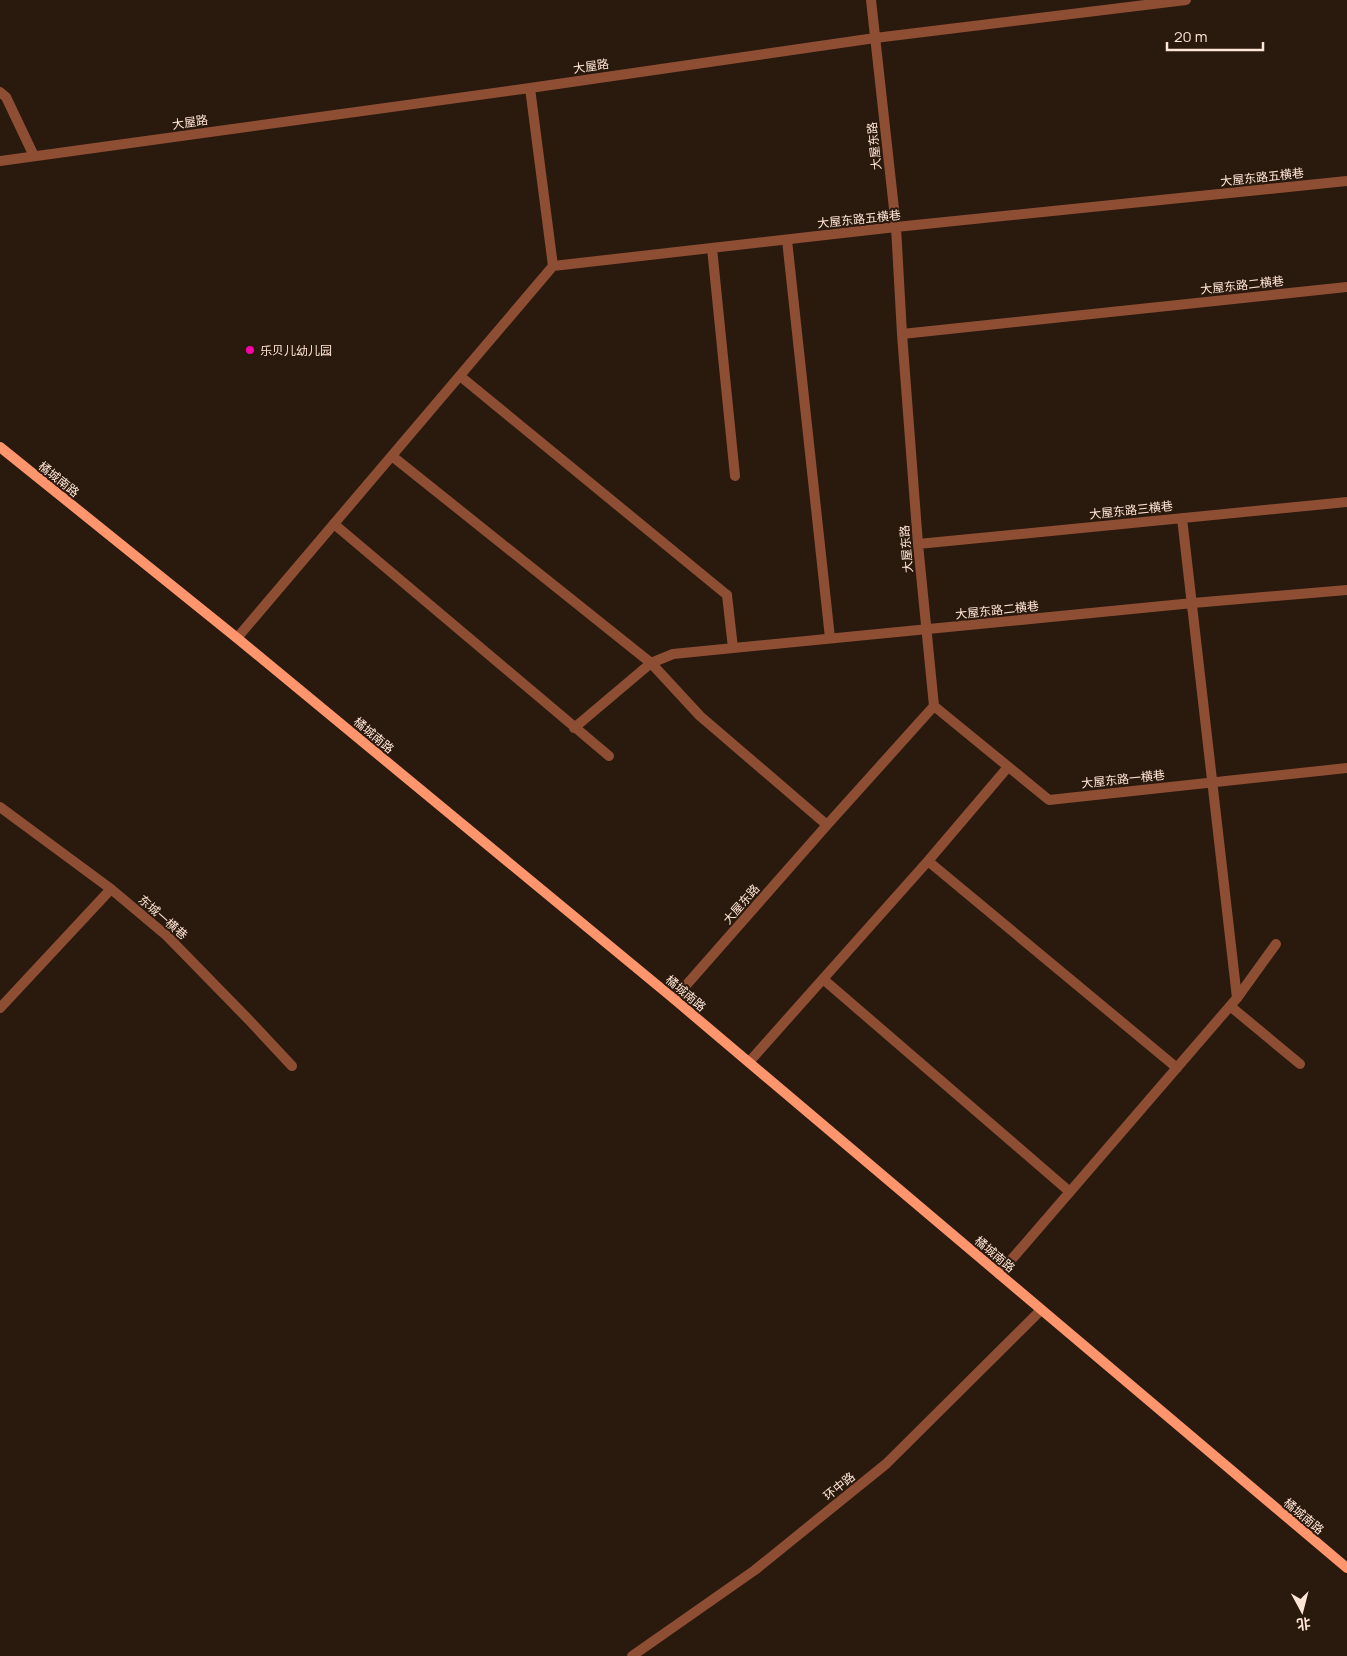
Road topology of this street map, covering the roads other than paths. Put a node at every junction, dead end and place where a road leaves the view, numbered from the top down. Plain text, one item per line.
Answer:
1 (871, 0) edge
2 (1186, 0) edge
3 (875, 38) junction
4 (530, 88) junction
5 (0, 92) edge
6 (34, 156) junction
7 (0, 161) edge
8 (1347, 181) edge
9 (896, 227) junction
10 (787, 240) junction
11 (712, 248) junction
12 (553, 266) junction
13 (1347, 287) edge
14 (902, 334) junction
15 (460, 376) junction
16 (0, 447) edge
17 (392, 456) junction
18 (735, 476) dead end
19 (1347, 502) edge
20 (1182, 518) junction
21 (334, 524) junction
22 (918, 544) junction
23 (1347, 590) edge
24 (1193, 603) junction
25 (926, 630) junction
26 (237, 638) junction
27 (830, 638) junction
28 (733, 648) junction
29 (651, 663) junction
30 (934, 706) junction
31 (574, 728) junction
32 (609, 756) dead end
33 (1008, 767) junction
34 (1347, 768) edge
35 (1212, 782) junction
36 (0, 807) edge
37 (827, 825) junction
38 (928, 861) junction
39 (111, 889) junction
40 (1276, 944) dead end
41 (823, 979) junction
42 (674, 999) junction
43 (1233, 1002) junction
44 (1, 1006) edge
45 (749, 1062) junction
46 (1300, 1064) dead end
47 (292, 1066) dead end
48 (1177, 1068) junction
49 (1070, 1192) junction
50 (999, 1274) junction
51 (1041, 1310) junction
52 (1347, 1568) edge
53 (632, 1656) edge

1 - 3 street, 大屋东路
2 - 3 street, 大屋路
3 - 4 street, 大屋路
3 - 9 street, 大屋东路
4 - 6 street, 大屋路
4 - 12 street
5 - 6 street
6 - 7 street, 大屋路
8 - 9 street, 大屋东路五横巷
9 - 10 street, 大屋东路五横巷
9 - 14 street, 大屋东路
10 - 11 street, 大屋东路五横巷
10 - 27 street
11 - 12 street, 大屋东路五横巷
11 - 18 street
12 - 15 street
13 - 14 street, 大屋东路二横巷
14 - 22 street, 大屋东路
15 - 17 street
15 - 28 street
16 - 26 main road, 橘城南路
17 - 21 street
17 - 29 street
19 - 20 street, 大屋东路三横巷
20 - 22 street, 大屋东路三横巷
20 - 24 street
21 - 26 street
21 - 31 street
22 - 25 street, 大屋东路
23 - 24 street, 大屋东路二横巷
24 - 25 street, 大屋东路二横巷
24 - 35 street
25 - 27 street, 大屋东路二横巷
25 - 30 street, 大屋东路
26 - 42 main road, 橘城南路
27 - 28 street, 大屋东路二横巷
28 - 29 street, 大屋东路二横巷
29 - 31 street, 大屋东路二横巷
29 - 37 street
30 - 33 street, 大屋东路一横巷
30 - 37 street, 大屋东路
31 - 32 street
33 - 35 street, 大屋东路一横巷
33 - 38 street
34 - 35 street, 大屋东路一横巷
35 - 43 street
36 - 39 street, 东城一横巷
37 - 42 street, 大屋东路
38 - 41 street
38 - 48 street
39 - 44 street
39 - 47 street, 东城一横巷
40 - 43 street
41 - 45 street
41 - 49 street
42 - 45 main road, 橘城南路
43 - 46 street
43 - 48 street
45 - 50 main road, 橘城南路
48 - 49 street
49 - 50 street
50 - 51 main road, 橘城南路
51 - 52 main road, 橘城南路
51 - 53 street, 环中路

